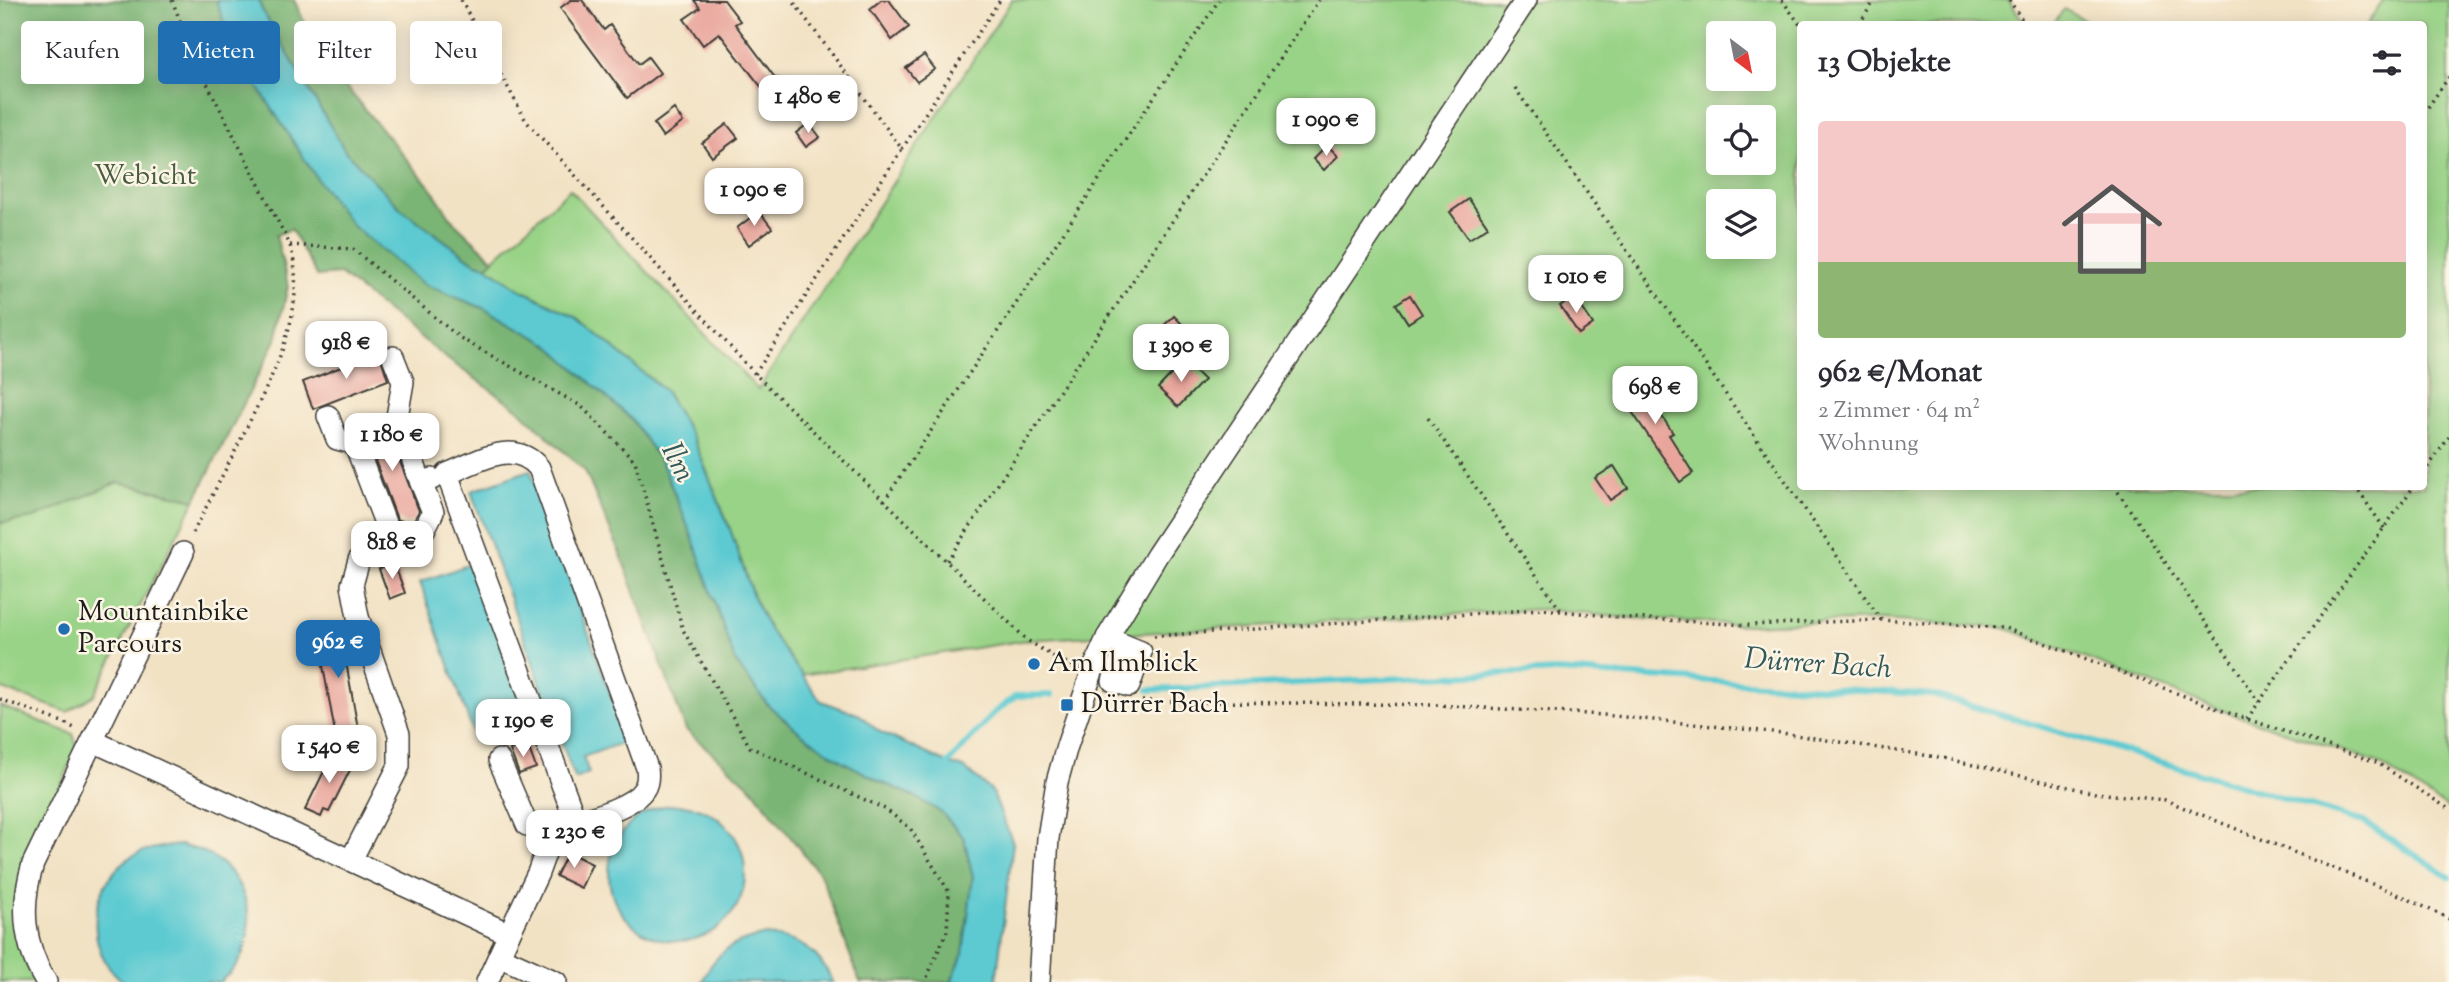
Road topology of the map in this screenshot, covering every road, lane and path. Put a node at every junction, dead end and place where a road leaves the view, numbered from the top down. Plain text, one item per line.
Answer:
1 (172, 0) edge
2 (461, 0) edge
3 (792, 0) edge
4 (1000, 0) edge
5 (1219, 0) edge
6 (1319, 0) edge
7 (1526, 0) edge
8 (1782, 0) edge
9 (1875, 0) edge
10 (2008, 0) edge
11 (1797, 21) edge
12 (1861, 21) edge
13 (2023, 21) edge
14 (2449, 77) edge
15 (1515, 88) dead end
16 (2427, 109) edge
17 (902, 149) junction
18 (290, 245) junction
19 (393, 357) dead end
20 (755, 374) junction
21 (328, 416) dead end
22 (1428, 418) dead end
23 (2449, 437) edge
24 (2427, 468) edge
25 (447, 474) junction
26 (421, 483) junction
27 (2117, 490) edge
28 (2358, 490) edge
29 (2411, 490) edge
30 (884, 500) junction
31 (387, 528) junction
32 (2384, 528) junction
33 (183, 553) joint
34 (947, 562) junction
35 (1561, 611) junction
36 (1881, 620) junction
37 (1149, 636) dead end
38 (1092, 672) junction
39 (0, 699) edge
40 (1140, 701) dead end
41 (2259, 702) junction
42 (2247, 719) junction
43 (93, 741) junction
44 (499, 760) dead end
45 (2449, 810) edge
46 (576, 822) junction
47 (554, 829) junction
48 (351, 860) junction
49 (2449, 919) edge
50 (509, 934) junction
51 (499, 956) junction
52 (46, 982) edge
53 (487, 982) edge
54 (556, 982) edge
55 (925, 982) edge
56 (1039, 982) edge

1 - 18 path
2 - 20 path
3 - 17 path
4 - 17 path
5 - 30 path
6 - 34 path
7 - 38 street
8 - 11 path
9 - 12 path
10 - 13 path
14 - 16 path
15 - 36 path
17 - 20 path
18 - 33 path
18 - 55 path
19 - 26 street
20 - 30 path
21 - 31 street
22 - 35 path
23 - 24 path
25 - 26 street
25 - 46 street
25 - 46 street
26 - 31 street
27 - 41 path
28 - 32 path
29 - 32 path
30 - 34 path
31 - 48 street
32 - 41 path
33 - 43 street
34 - 38 path
35 - 36 path
35 - 37 path
36 - 42 path
38 - 56 street
39 - 43 path
40 - 49 path
41 - 42 path
42 - 45 path
43 - 48 street
43 - 52 street
44 - 47 street
46 - 47 street
47 - 50 street
48 - 50 street
50 - 51 street
51 - 53 street
51 - 54 street

